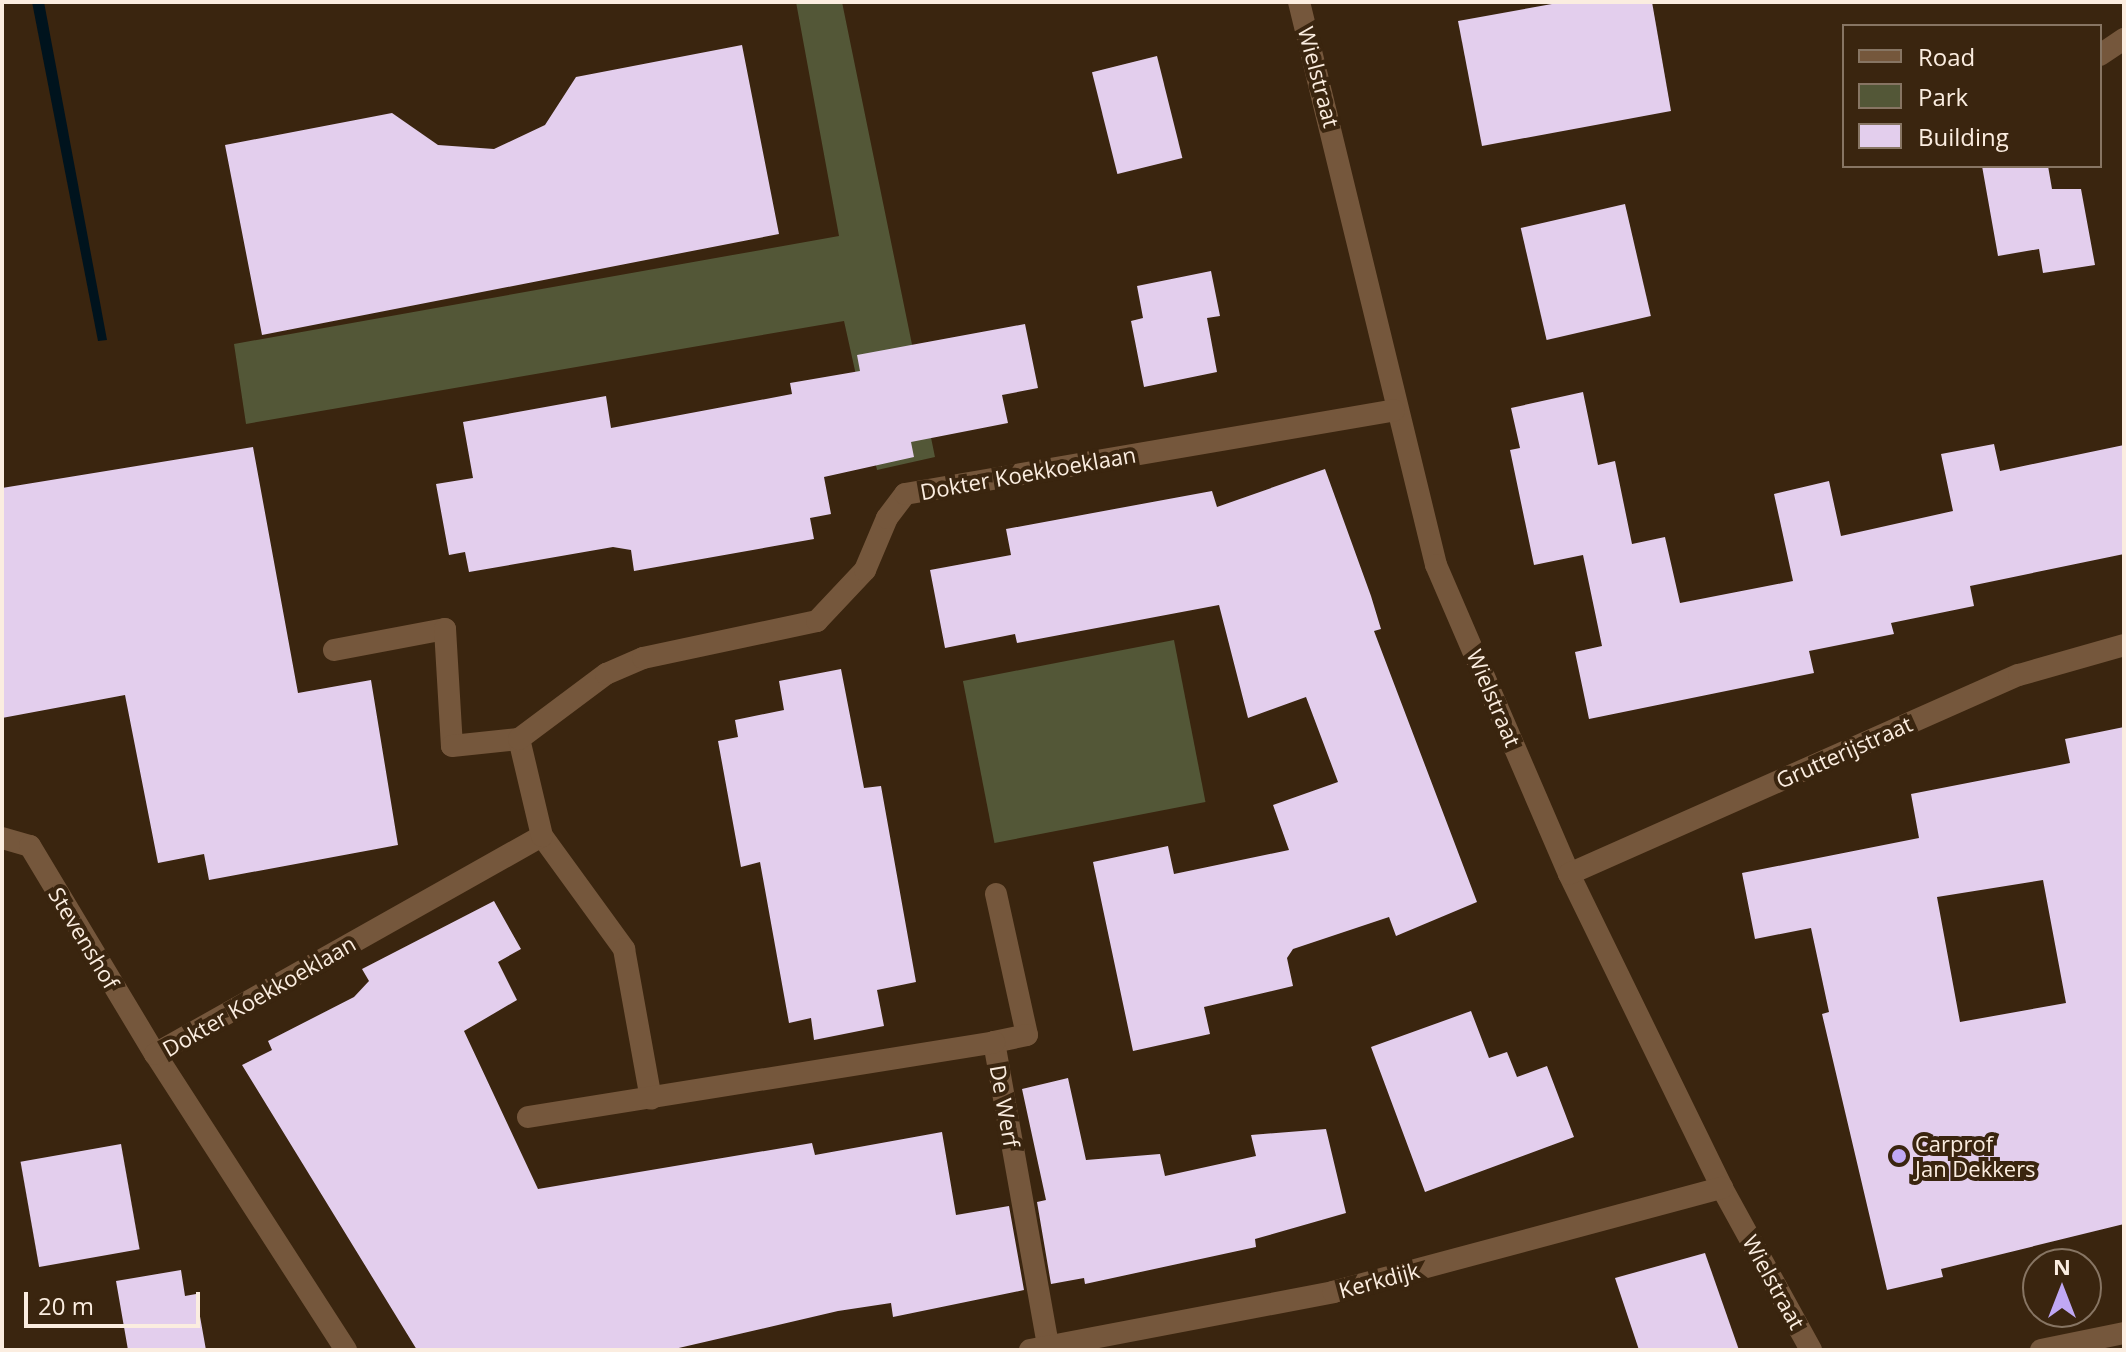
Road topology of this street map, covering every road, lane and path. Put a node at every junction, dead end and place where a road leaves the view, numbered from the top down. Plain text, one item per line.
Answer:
1 (1299, 2) edge
2 (2124, 39) edge
3 (2102, 54) edge
4 (1394, 410) junction
5 (2124, 645) edge
6 (334, 650) dead end
7 (519, 739) junction
8 (542, 836) junction
9 (2, 838) edge
10 (1569, 874) junction
11 (996, 894) dead end
12 (994, 1042) junction
13 (155, 1054) junction
14 (651, 1099) junction
15 (528, 1117) dead end
16 (1722, 1188) junction
17 (2124, 1333) edge
18 (1039, 1348) edge
19 (346, 1350) edge
20 (1811, 1350) edge
21 (2041, 1350) edge

1 - 4 street, Wielstraat
2 - 3 street
4 - 7 street, Dokter Koekkoeklaan
4 - 10 street, Wielstraat
5 - 10 street, Grutterijstraat
6 - 7 street
7 - 8 street
8 - 13 street, Dokter Koekkoeklaan
8 - 14 street
9 - 13 street, Stevenshof
10 - 16 street, Wielstraat
11 - 12 street, De Werf
12 - 14 street
12 - 18 street, De Werf
13 - 19 street, Dokter Koekkoeklaan
14 - 15 street
16 - 18 street, Kerkdijk
16 - 20 street, Wielstraat
17 - 21 street

